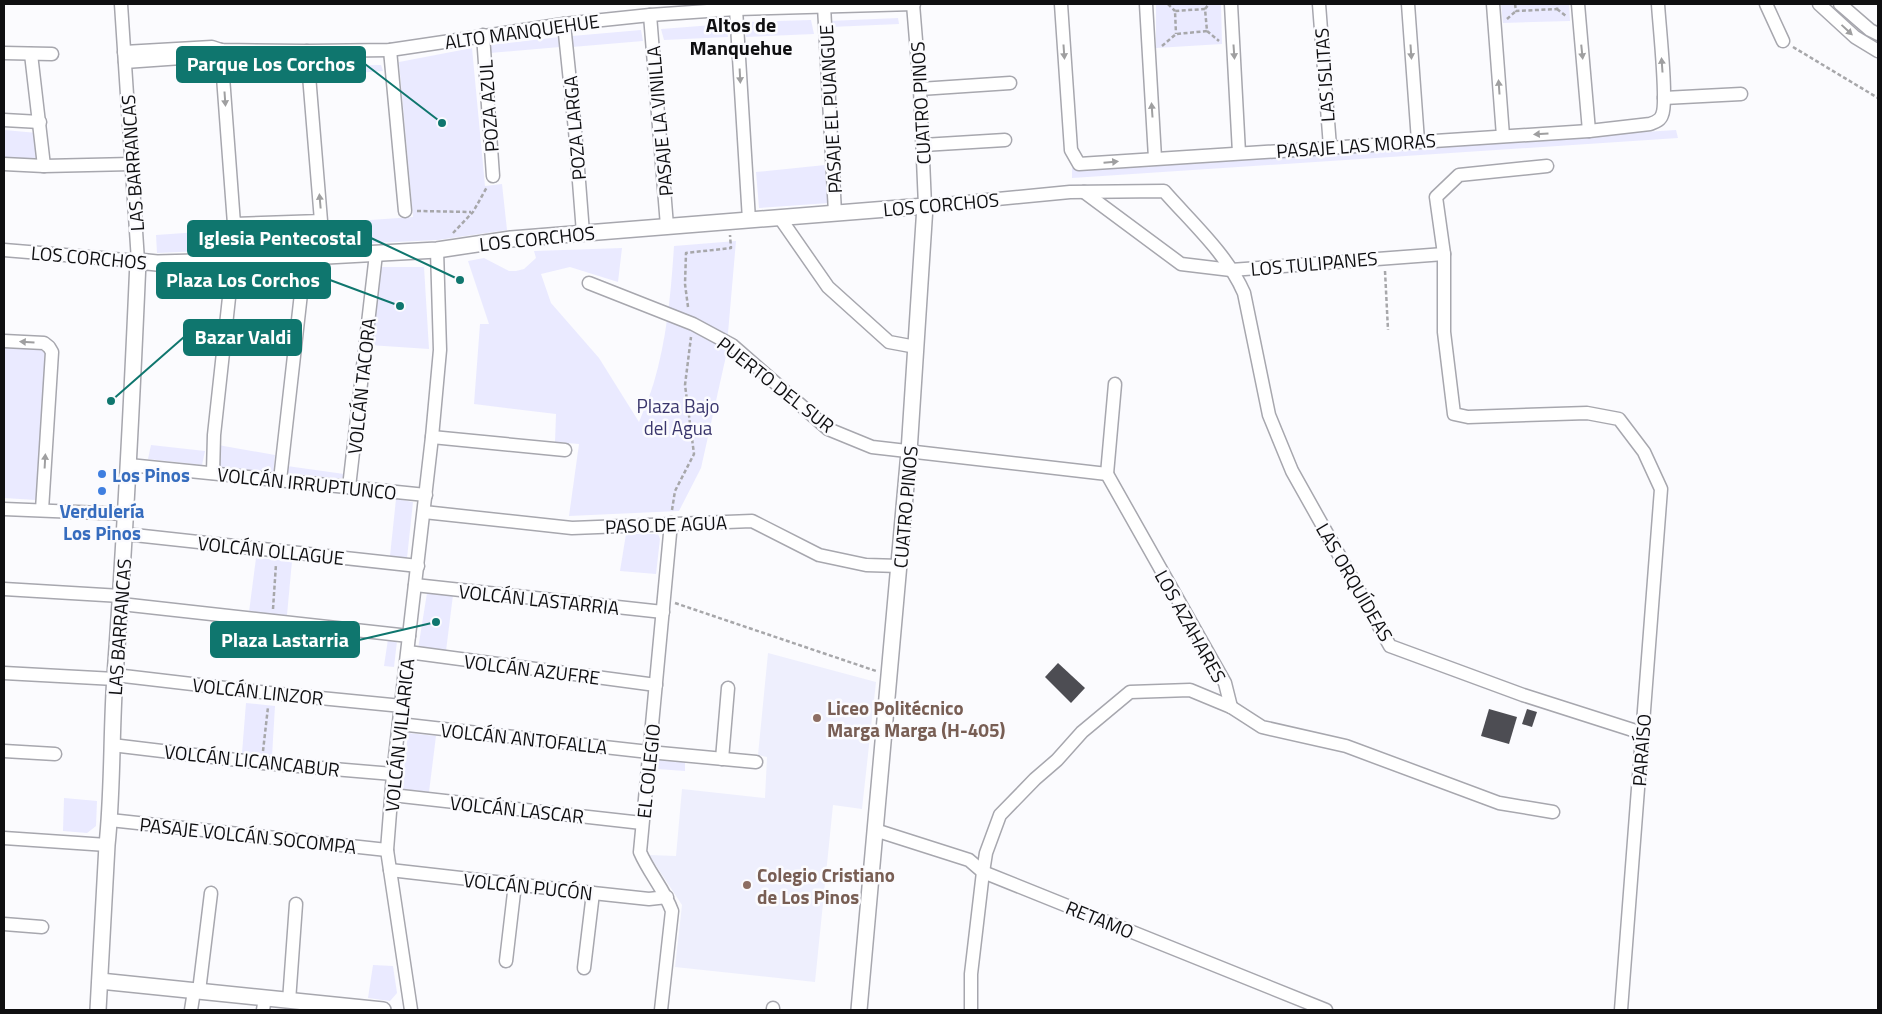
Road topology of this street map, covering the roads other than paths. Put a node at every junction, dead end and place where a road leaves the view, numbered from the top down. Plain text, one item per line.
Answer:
1 (121, 4) edge
2 (913, 4) edge
3 (1061, 4) edge
4 (1146, 4) edge
5 (1231, 4) edge
6 (1319, 4) edge
7 (1408, 4) edge
8 (1493, 4) edge
9 (1578, 4) edge
10 (1658, 4) edge
11 (1766, 4) edge
12 (1819, 4) edge
13 (1840, 4) edge
14 (824, 6) junction
15 (736, 9) junction
16 (650, 15) junction
17 (564, 24) junction
18 (1878, 34) edge
19 (483, 35) junction
20 (1783, 41) road end
21 (221, 50) junction
22 (390, 50) junction
23 (307, 51) junction
24 (1878, 52) edge
25 (4, 53) edge
26 (31, 54) junction
27 (52, 54) dead end
28 (125, 57) junction
29 (1010, 83) dead end
30 (920, 89) junction
31 (1741, 94) dead end
32 (1664, 98) junction
33 (4, 120) edge
34 (40, 122) junction
35 (1590, 131) junction
36 (1503, 136) junction
37 (1005, 140) dead end
38 (1418, 141) junction
39 (923, 145) junction
40 (1330, 147) junction
41 (1239, 153) junction
42 (1155, 158) junction
43 (4, 164) edge
44 (132, 164) junction
45 (44, 166) junction
46 (1547, 166) dead end
47 (493, 176) road end
48 (1070, 192) joint
49 (1084, 192) junction
50 (925, 206) junction
51 (406, 211) road end
52 (835, 213) junction
53 (780, 218) junction
54 (749, 220) junction
55 (667, 226) junction
56 (582, 233) junction
57 (4, 250) edge
58 (437, 250) junction
59 (376, 254) junction
60 (1444, 254) junction
61 (305, 258) junction
62 (138, 261) junction
63 (233, 261) junction
64 (1231, 270) junction
65 (589, 283) dead end
66 (4, 341) edge
67 (916, 347) junction
68 (1116, 384) dead end
69 (432, 437) junction
70 (565, 450) dead end
71 (909, 452) junction
72 (128, 465) junction
73 (213, 473) junction
74 (1107, 474) junction
75 (280, 480) junction
76 (350, 487) junction
77 (426, 495) junction
78 (4, 509) edge
79 (42, 510) junction
80 (424, 512) junction
81 (126, 514) junction
82 (670, 523) junction
83 (125, 534) junction
84 (418, 566) junction
85 (900, 566) junction
86 (415, 586) junction
87 (4, 589) edge
88 (121, 600) junction
89 (664, 605) junction
90 (409, 636) junction
91 (408, 652) junction
92 (4, 673) edge
93 (115, 677) junction
94 (656, 685) junction
95 (728, 688) dead end
96 (402, 706) junction
97 (1231, 707) junction
98 (399, 724) junction
99 (1642, 733) junction
100 (112, 746) junction
101 (4, 751) edge
102 (649, 752) junction
103 (55, 754) dead end
104 (722, 759) junction
105 (756, 762) dead end
106 (393, 774) junction
107 (392, 795) junction
108 (1553, 812) dead end
109 (110, 820) junction
110 (642, 823) junction
111 (876, 830) junction
112 (4, 838) edge
113 (107, 845) junction
114 (387, 850) junction
115 (390, 870) junction
116 (983, 872) junction
117 (515, 884) junction
118 (211, 892) dead end
119 (593, 893) junction
120 (667, 897) junction
121 (296, 904) dead end
122 (4, 924) edge
123 (42, 927) dead end
124 (506, 961) dead end
125 (584, 968) dead end
126 (100, 981) junction
127 (197, 991) junction
128 (289, 1001) junction
129 (264, 1004) edge
130 (334, 1008) edge
131 (98, 1010) edge
132 (191, 1010) edge
133 (383, 1010) edge
134 (411, 1010) edge
135 (661, 1010) edge
136 (859, 1010) edge
137 (971, 1010) edge
138 (1326, 1010) edge
139 (1621, 1010) edge

1 - 28 street, LAS BARRANCAS
2 - 14 street, ALTO MANQUEHUE
2 - 30 street, CUATRO PINOS
3 -> 42 street, PASAJE LAS MORAS
42 -> 4 street
5 -> 41 street
6 - 40 street, LAS ISLITAS
7 -> 38 street
36 -> 8 street
9 -> 35 street
32 -> 10 street
11 - 20 street
12 -> 24 street
13 - 18 street
14 - 15 street, ALTO MANQUEHUE
14 - 52 street, PASAJE EL PUANGUE
15 - 16 street, ALTO MANQUEHUE
15 -> 54 street
16 - 17 street, ALTO MANQUEHUE
16 - 55 street, PASAJE LA VINILLA
17 - 19 street, ALTO MANQUEHUE
17 - 56 street, POZA LARGA
19 - 22 street, ALTO MANQUEHUE
19 - 47 street, POZA AZUL
21 - 23 street, ALTO MANQUEHUE
21 -> 23 street
21 - 28 street, ALTO MANQUEHUE
22 - 23 street, ALTO MANQUEHUE
22 - 51 street
25 - 26 street
26 - 27 street
26 - 34 street
28 - 44 street, LAS BARRANCAS
29 - 30 street
30 - 39 street, CUATRO PINOS
31 - 32 street
32 - 35 street, PASAJE LAS MORAS
33 - 34 street
34 - 45 street
35 -> 36 street, PASAJE LAS MORAS
36 - 38 street, PASAJE LAS MORAS
37 - 39 street
38 - 40 street, PASAJE LAS MORAS
39 - 50 street, CUATRO PINOS
40 - 41 street, PASAJE LAS MORAS
41 - 42 street, PASAJE LAS MORAS
43 - 45 street
44 - 45 street
44 - 62 street, LAS BARRANCAS
46 - 60 street
48 - 49 street, LOS TULIPANES
48 - 50 street, LOS CORCHOS
49 - 64 street
49 - 64 street, LOS TULIPANES
50 - 52 street, LOS CORCHOS
50 - 67 street, CUATRO PINOS
52 - 53 street, LOS CORCHOS
53 - 54 street, LOS CORCHOS
53 - 67 street
54 - 55 street, LOS CORCHOS
55 - 56 street, LOS CORCHOS
56 - 58 street, LOS CORCHOS
57 - 62 street, LOS CORCHOS
58 - 59 street, LOS CORCHOS
58 - 69 street, VOLCÁN VILLARICA
59 - 61 street, LOS CORCHOS
59 - 76 street, VOLCÁN TACORA
60 - 64 street, LOS TULIPANES
60 - 99 street, PARAÍSO
61 - 63 street, LOS CORCHOS
61 - 75 street
62 - 63 street, LOS CORCHOS
62 - 72 street, LAS BARRANCAS
63 - 73 street
64 - 99 street, LAS ORQUÍDEAS
65 - 71 street, PUERTO DEL SUR
79 -> 66 street
67 - 71 street, CUATRO PINOS
68 - 74 street
69 - 70 street
69 - 77 street, VOLCÁN VILLARICA
71 - 74 street
71 - 85 street, CUATRO PINOS
72 - 73 street, VOLCÁN IRRUPTUNCO
72 - 81 street, LAS BARRANCAS
73 - 75 street, VOLCÁN IRRUPTUNCO
74 - 97 street, LOS AZAHARES
75 - 76 street, VOLCÁN IRRUPTUNCO
76 - 77 street, VOLCÁN IRRUPTUNCO
77 - 80 street, VOLCÁN VILLARICA
78 - 79 street
79 - 81 street
80 - 82 street, PASO DE AGUA
80 - 84 street, VOLCÁN VILLARICA
81 - 83 street, LAS BARRANCAS
82 - 85 street, PASO DE AGUA
82 - 89 street, EL COLEGIO
83 - 84 street, VOLCÁN OLLAGUE
83 - 88 street, LAS BARRANCAS
84 - 86 street, VOLCÁN VILLARICA
85 - 111 street, CUATRO PINOS
86 - 89 street, VOLCÁN LASTARRIA
86 - 90 street, VOLCÁN VILLARICA
87 - 88 street
88 - 90 street
88 - 93 street, LAS BARRANCAS
89 - 94 street, EL COLEGIO
90 - 91 street, VOLCÁN VILLARICA
91 - 94 street, VOLCÁN AZUFRE
91 - 96 street, VOLCÁN VILLARICA
92 - 93 street, VOLCÁN LINZOR
93 - 96 street, VOLCÁN LINZOR
93 - 100 street, LAS BARRANCAS
94 - 102 street, EL COLEGIO
95 - 104 street
96 - 98 street, VOLCÁN VILLARICA
97 - 108 street, LOS AZAHARES
97 - 116 street
98 - 102 street, VOLCÁN ANTOFALLA
98 - 106 street, VOLCÁN VILLARICA
99 - 139 street, PARAÍSO
100 - 106 street, VOLCÁN LICANCABUR
100 - 109 street, LAS BARRANCAS
101 - 103 street
102 - 104 street, VOLCÁN ANTOFALLA
102 - 110 street, EL COLEGIO
104 - 105 street, VOLCÁN ANTOFALLA
106 - 107 street, VOLCÁN VILLARICA
107 - 110 street, VOLCÁN LASCAR
107 - 114 street, VOLCÁN VILLARICA
109 - 113 street, LAS BARRANCAS
109 - 114 street, PASAJE VOLCÁN SOCOMPA
110 - 120 street, EL COLEGIO
111 - 116 street, RETAMO
111 - 136 street, CUATRO PINOS
112 - 113 street
113 - 126 street, LAS BARRANCAS
114 - 115 street, VOLCÁN VILLARICA
115 - 117 street, VOLCÁN PUCÓN
115 - 134 street, VOLCÁN VILLARICA
116 - 137 street
116 - 138 street, RETAMO
117 - 119 street, VOLCÁN PUCÓN
117 - 124 street
118 - 127 street
119 - 120 street, VOLCÁN PUCÓN
119 - 125 street
120 - 135 street, EL COLEGIO
121 - 128 street
122 - 123 street
126 - 127 street
126 - 131 street, LAS BARRANCAS
127 - 129 street
127 - 132 street
128 - 129 street
128 - 130 street
130 - 133 street

